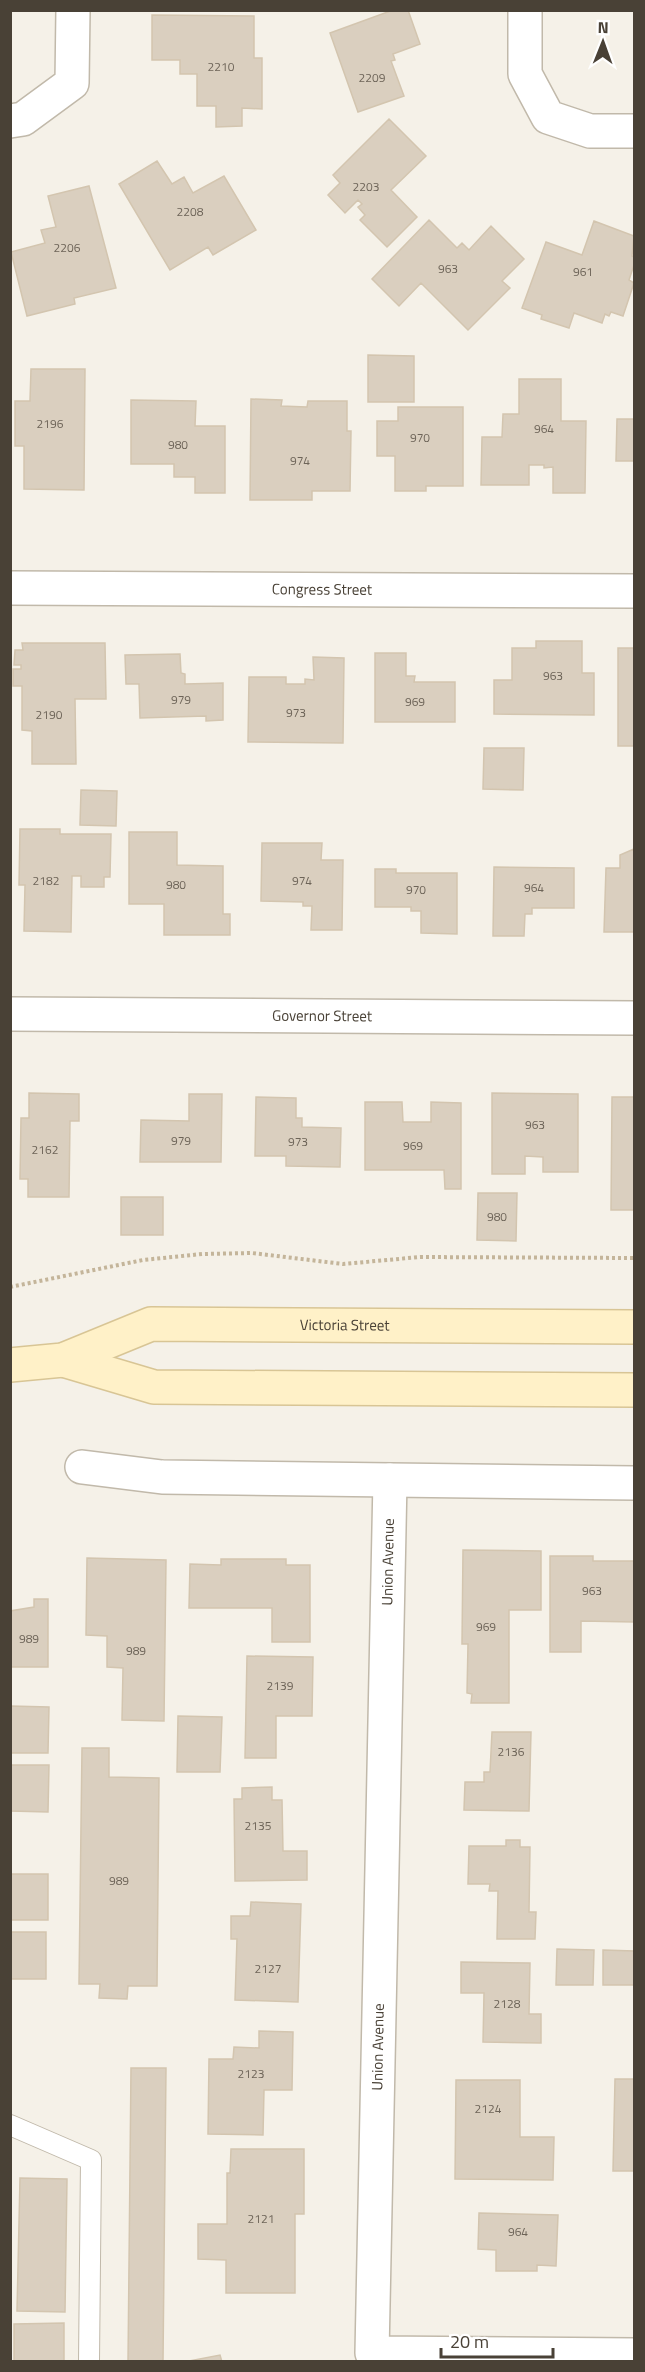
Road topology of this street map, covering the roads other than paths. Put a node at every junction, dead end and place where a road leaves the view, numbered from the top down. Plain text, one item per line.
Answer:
1 (73, 10) edge
2 (525, 10) edge
3 (10, 121) edge
4 (634, 132) edge
5 (10, 588) edge
6 (634, 591) edge
7 (10, 1014) edge
8 (634, 1018) edge
9 (634, 1328) edge
10 (63, 1360) junction
11 (10, 1365) edge
12 (634, 1390) edge
13 (82, 1467) dead end
14 (390, 1479) junction
15 (634, 1483) edge
16 (10, 2125) edge
17 (634, 2355) edge
18 (89, 2361) edge

1 - 3 street
2 - 4 street
5 - 6 street, Congress Street
7 - 8 street, Governor Street
9 - 10 main road, Victoria Street
10 - 11 main road, Victoria Street
10 - 12 main road, Victoria Street
13 - 14 street
14 - 15 street
14 - 17 street, Union Avenue
16 - 18 lane

